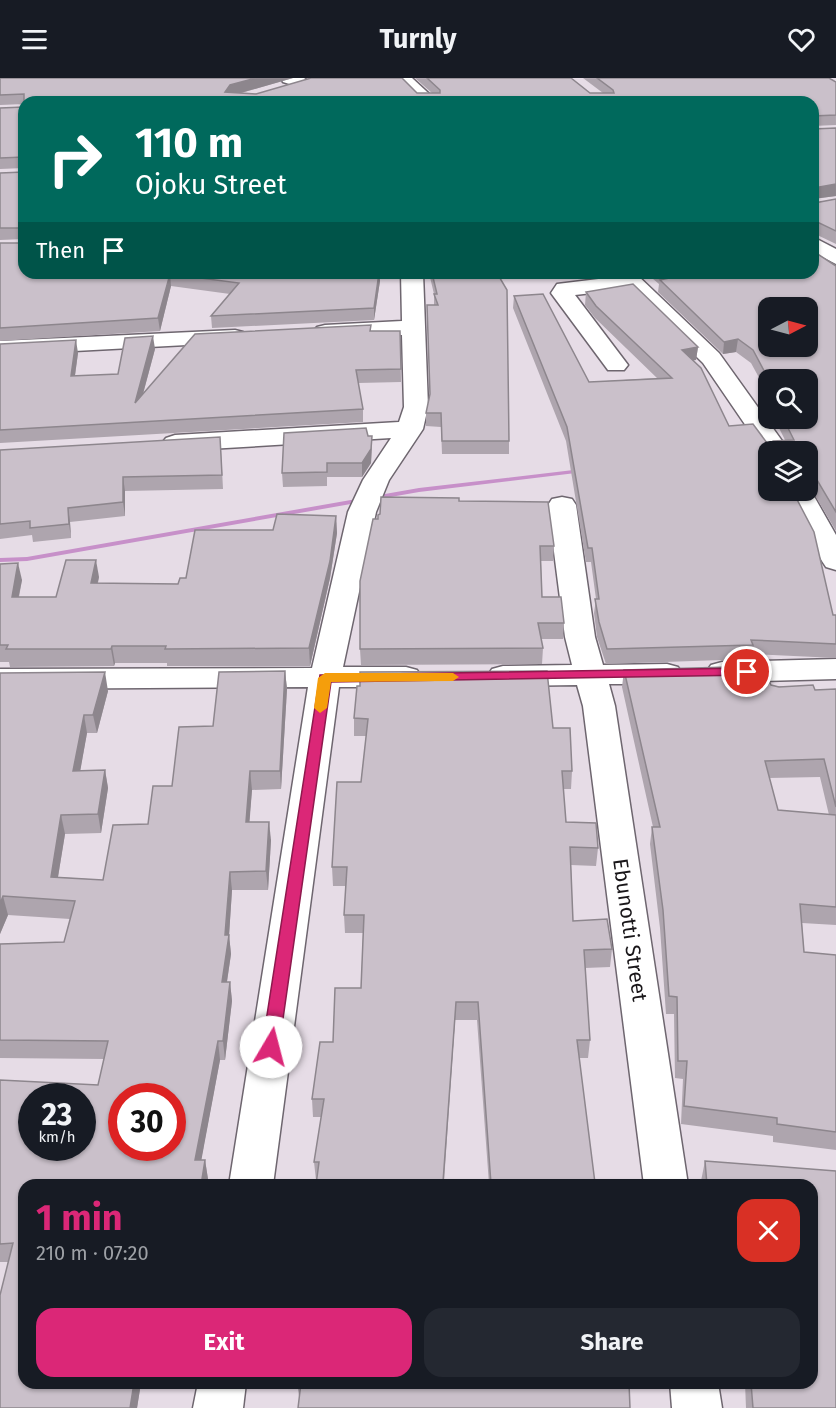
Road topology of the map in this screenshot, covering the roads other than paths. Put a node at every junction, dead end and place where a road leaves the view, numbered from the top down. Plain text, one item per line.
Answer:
1 (320, 78) edge
2 (402, 78) edge
3 (296, 81) edge
4 (273, 92) edge
5 (422, 96) edge
6 (819, 247) edge
7 (836, 258) edge
8 (412, 279) edge
9 (617, 279) edge
10 (629, 279) edge
11 (413, 327) junction
12 (298, 333) edge
13 (252, 336) edge
14 (0, 348) edge
15 (615, 365) dead end
16 (410, 429) junction
17 (770, 441) edge
18 (151, 445) edge
19 (804, 501) edge
20 (562, 505) dead end
21 (836, 561) edge
22 (836, 669) edge
23 (590, 676) junction
24 (440, 677) edge
25 (475, 677) edge
26 (325, 678) junction
27 (0, 679) edge
28 (252, 1179) edge
29 (665, 1179) edge
30 (221, 1389) edge
31 (695, 1389) edge
32 (218, 1408) edge
33 (697, 1408) edge

1 - 3 street
2 - 5 street
3 - 4 street
6 - 7 street
8 - 11 street
9 - 15 street
10 - 17 street
11 - 12 street
11 - 16 street
13 - 14 street
16 - 18 street
16 - 26 street
19 - 21 street
20 - 23 street, Ebunotti Street
22 - 23 street
23 - 25 street
23 - 29 street, Ebunotti Street
24 - 26 street
26 - 27 street
26 - 28 street
30 - 32 street
31 - 33 street

